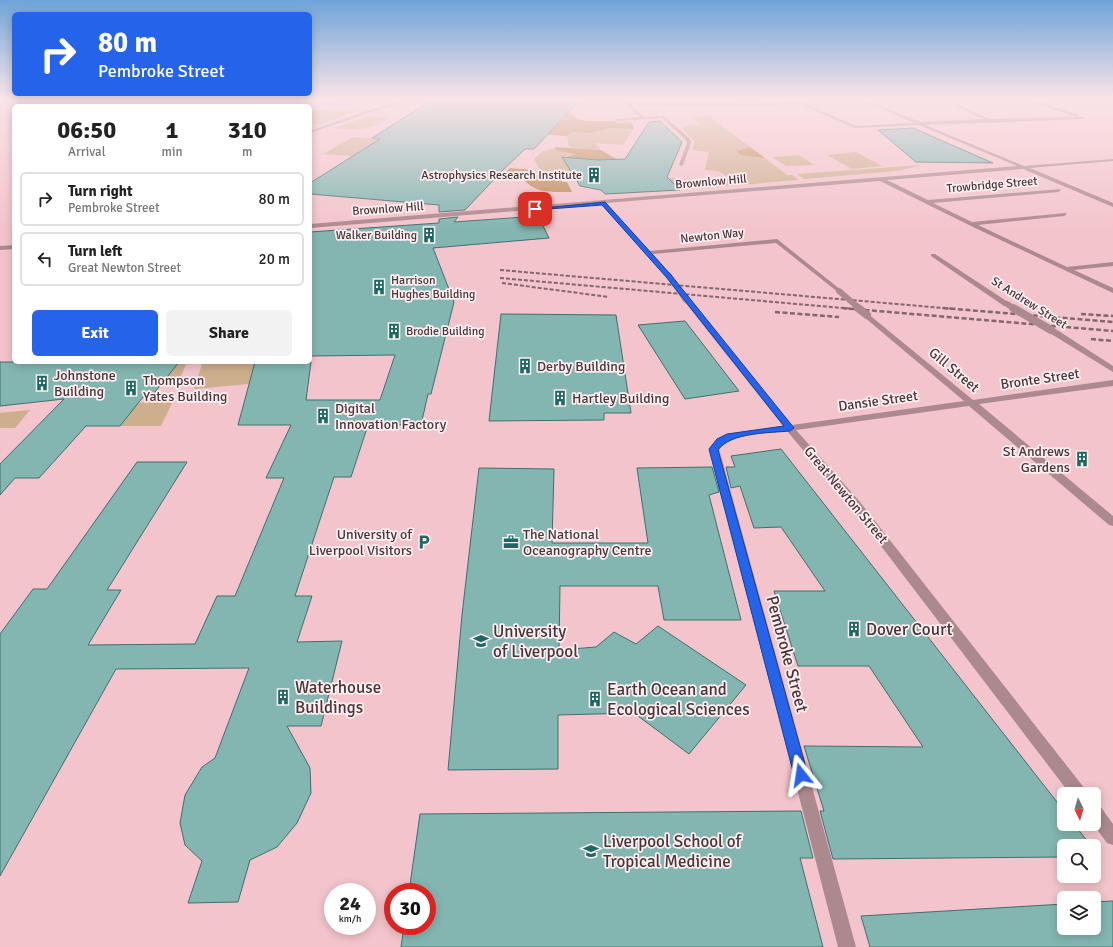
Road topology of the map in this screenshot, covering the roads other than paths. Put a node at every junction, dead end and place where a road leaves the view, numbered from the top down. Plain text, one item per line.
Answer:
1 (689, 142) edge
2 (962, 142) edge
3 (1113, 160) edge
4 (681, 166) dead end
5 (1020, 167) junction
6 (881, 179) junction
7 (1060, 190) dead end
8 (927, 202) junction
9 (603, 203) junction
10 (1113, 205) edge
11 (1064, 214) dead end
12 (971, 224) junction
13 (312, 226) edge
14 (777, 240) joint
15 (12, 247) edge
16 (0, 248) edge
17 (648, 253) junction
18 (933, 256) dead end
19 (1113, 264) edge
20 (1066, 269) junction
21 (1113, 291) edge
22 (1113, 370) edge
23 (1113, 383) edge
24 (970, 402) junction
25 (790, 428) junction
26 (1113, 522) edge
27 (1075, 787) edge
28 (1101, 821) edge
29 (1113, 837) edge
30 (847, 947) edge

1 - 4 street
2 - 5 street
3 - 5 street, Brownlow Hill
5 - 6 street, Brownlow Hill
5 - 10 street
6 - 8 street, Trowbridge Street
6 - 9 street, Brownlow Hill
7 - 8 street, Trowbridge Street
8 - 12 street, Trowbridge Street
9 - 13 street, Brownlow Hill
9 - 17 street, Great Newton Street
11 - 12 street
12 - 20 street, Trowbridge Street
14 - 17 street, Newton Way
14 - 24 street, Gill Street, bridge
15 - 16 street
17 - 25 street, Great Newton Street, bridge
18 - 22 street, St Andrew Street, bridge
19 - 20 street
20 - 21 street, Trowbridge Street
23 - 24 street, Bronte Street
24 - 25 street, Dansie Street
24 - 26 street, Gill Street
25 - 27 street, Great Newton Street
25 - 30 street, Pembroke Street
28 - 29 street

